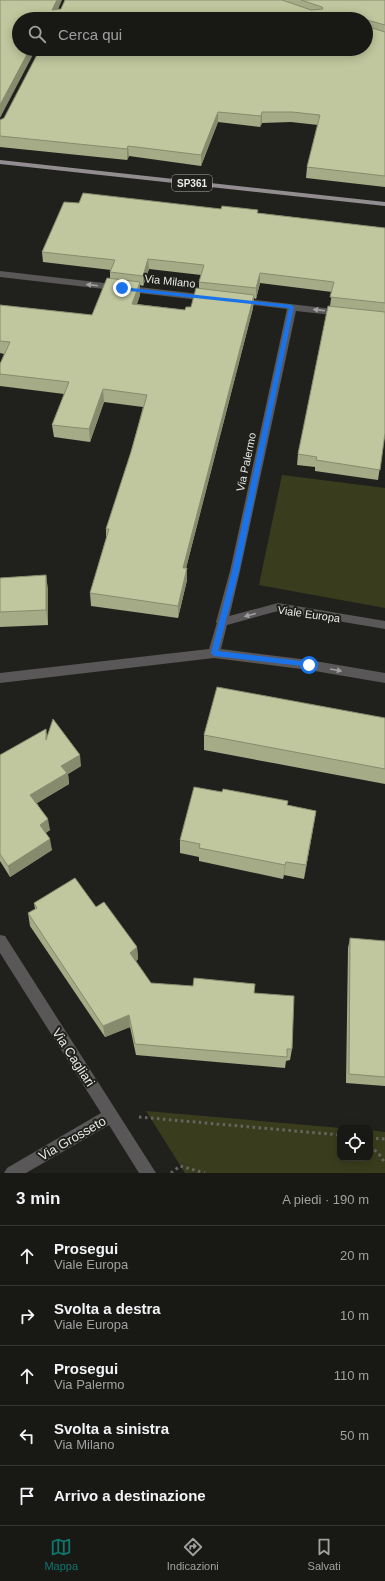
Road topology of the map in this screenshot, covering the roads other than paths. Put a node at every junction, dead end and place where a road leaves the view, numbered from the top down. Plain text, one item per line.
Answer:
1 (0, 162) edge
2 (385, 204) edge
3 (0, 274) edge
4 (215, 298) edge
5 (230, 300) edge
6 (292, 307) junction
7 (354, 314) edge
8 (222, 622) junction
9 (385, 625) edge
10 (214, 653) junction
11 (0, 678) edge
12 (385, 678) edge
13 (0, 941) edge
14 (111, 1115) junction
15 (12, 1173) edge
16 (148, 1173) edge

1 - 2 main road, SP361
4 -> 3 street, Via Milano
5 - 6 street
7 -> 6 street
6 - 8 street, Via Palermo
9 -> 8 street, Viale Europa
8 - 10 street
10 - 11 street
10 -> 12 street
13 - 14 street, Via Cagliari
14 - 15 street, Via Grosseto
14 - 16 street, Via Cagliari

